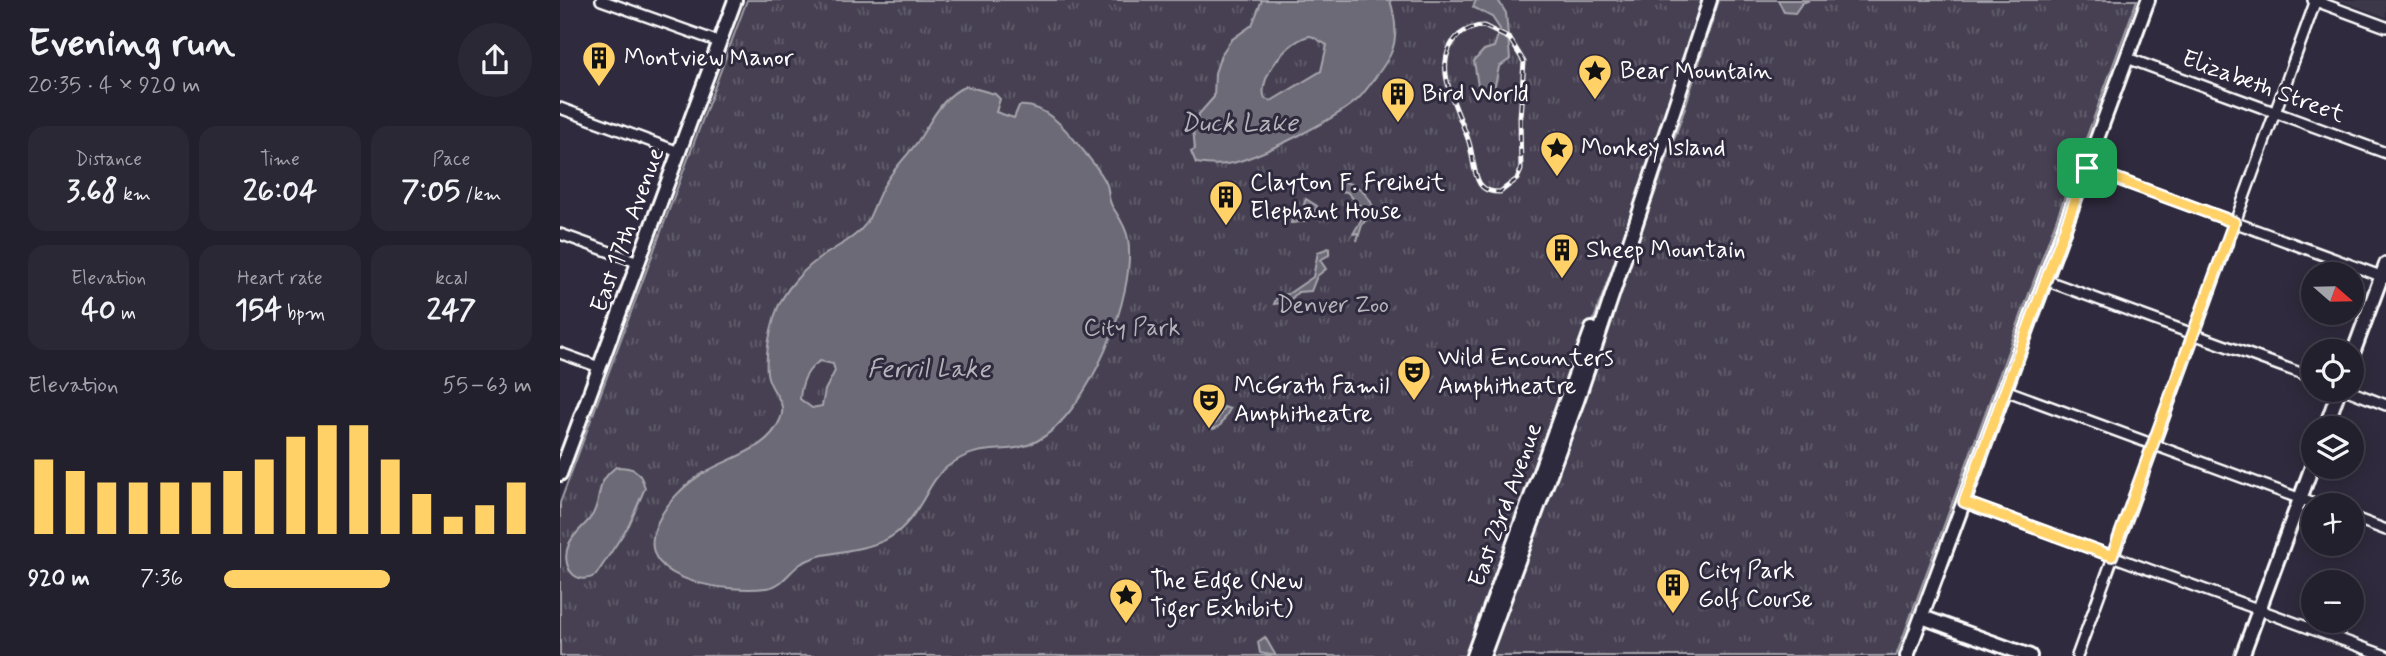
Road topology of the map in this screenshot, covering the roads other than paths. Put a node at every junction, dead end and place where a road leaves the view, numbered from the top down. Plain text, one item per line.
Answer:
1 (601, 0) edge
2 (735, 0) edge
3 (1710, 0) edge
4 (2148, 0) edge
5 (2315, 0) edge
6 (2386, 27) edge
7 (719, 42) junction
8 (2127, 58) junction
9 (560, 108) edge
10 (2274, 112) junction
11 (679, 152) junction
12 (2386, 153) edge
13 (2087, 168) junction
14 (2234, 222) junction
15 (560, 234) edge
16 (1624, 251) junction
17 (638, 262) junction
18 (2384, 272) edge
19 (2045, 280) junction
20 (2193, 334) junction
21 (2358, 339) edge
22 (560, 353) edge
23 (599, 367) junction
24 (2301, 373) edge
25 (2005, 390) junction
26 (2364, 397) edge
27 (2386, 405) edge
28 (2153, 445) junction
29 (560, 472) edge
30 (2307, 479) edge
31 (2300, 498) junction
32 (1964, 502) junction
33 (2364, 522) edge
34 (2386, 530) edge
35 (2112, 556) junction
36 (2259, 610) junction
37 (1922, 617) junction
38 (1473, 656) edge
39 (1483, 656) edge
40 (1907, 656) edge
41 (2030, 656) edge
42 (2077, 656) edge
43 (2242, 656) edge
44 (2386, 656) edge

1 - 7 street
2 - 7 main road, East 17th Avenue
3 - 16 main road, East 23rd Avenue
4 - 8 main road
5 - 6 street
5 - 10 street
7 - 11 main road, East 17th Avenue
8 - 10 street, Elizabeth Street
8 - 13 main road
9 - 11 street
10 - 12 street, Elizabeth Street
10 - 14 street
11 - 17 main road, East 17th Avenue
13 - 14 street
13 - 19 main road
14 - 18 street
14 - 20 street
15 - 17 street
16 - 38 main road, East 23rd Avenue
16 - 39 main road, East 23rd Avenue
17 - 23 main road, East 17th Avenue
18 - 21 main road
19 - 20 street
19 - 25 main road
20 - 24 street
20 - 28 street
22 - 23 street
23 - 29 main road, East 17th Avenue
25 - 28 street
25 - 32 main road
26 - 27 street
28 - 31 street
28 - 35 street
30 - 31 main road
31 - 36 main road
32 - 35 street
32 - 37 main road
33 - 34 street
35 - 36 street
35 - 42 street
36 - 43 main road
36 - 44 street
37 - 40 main road
37 - 41 main road

